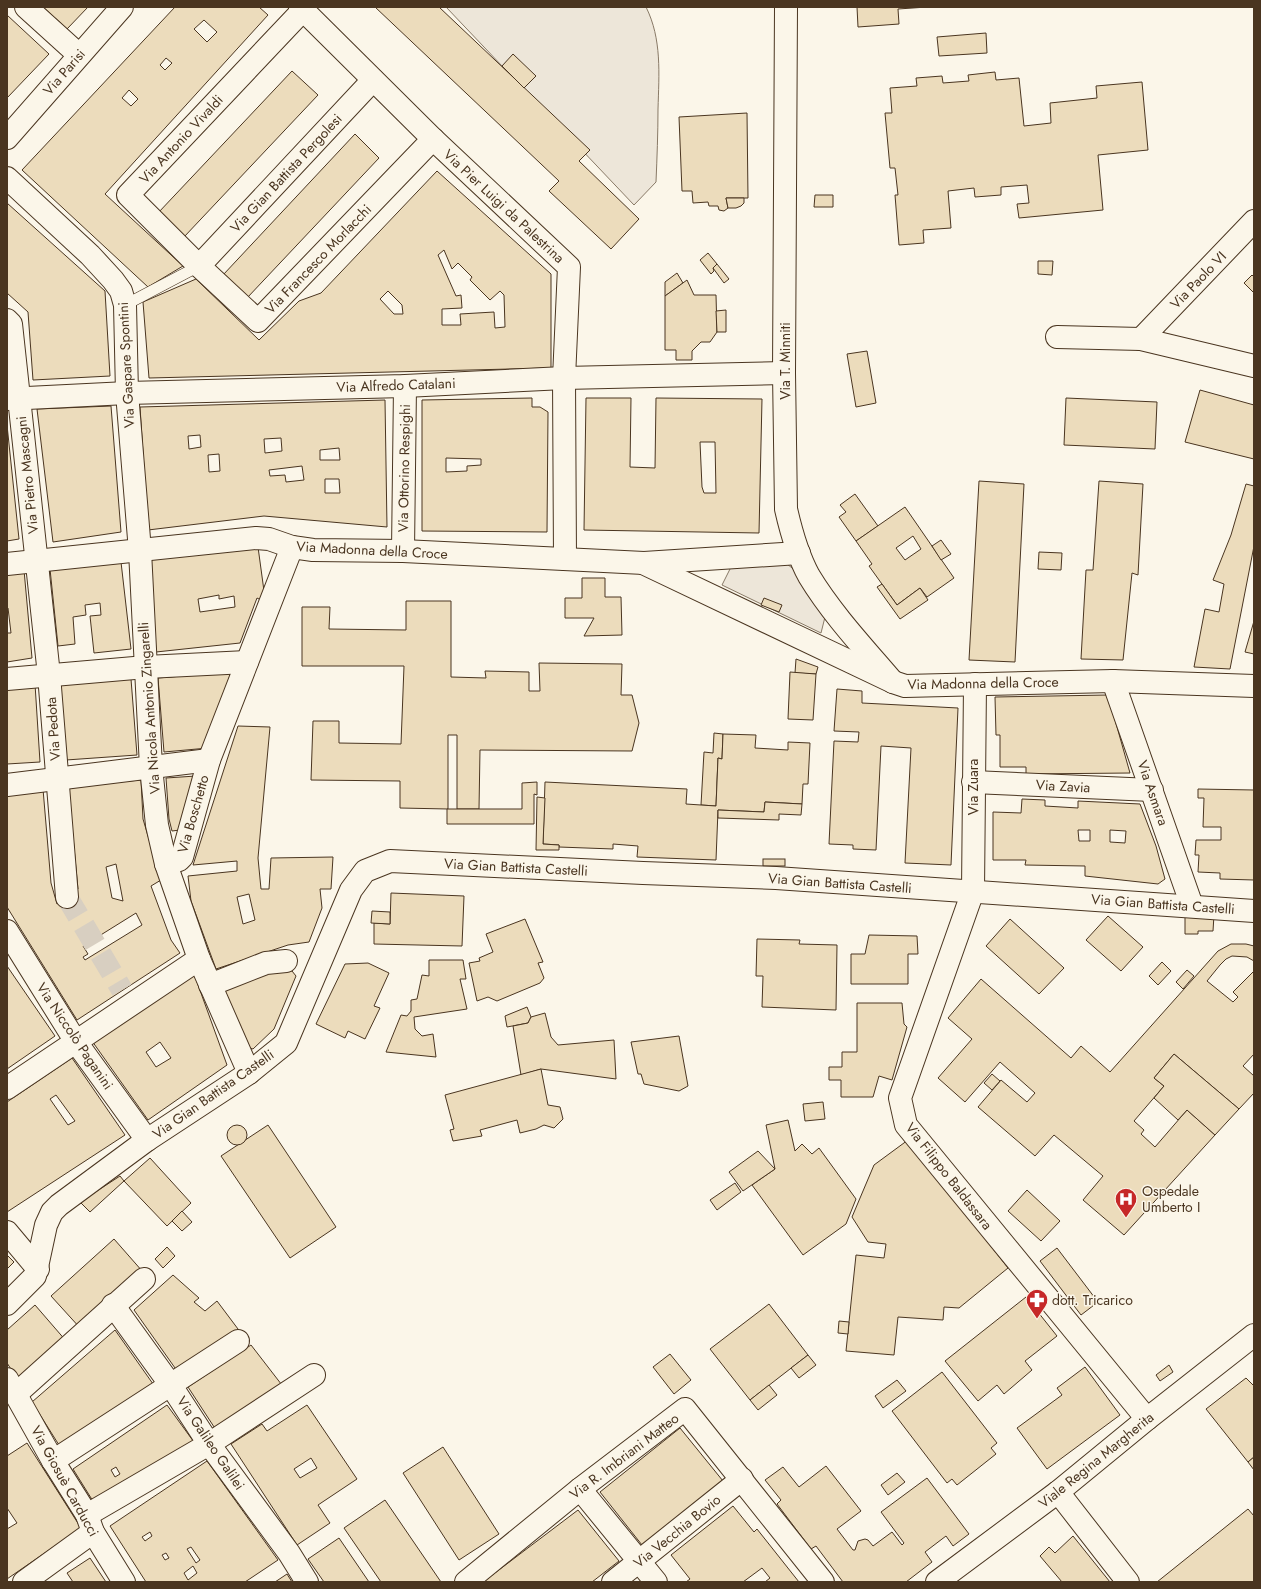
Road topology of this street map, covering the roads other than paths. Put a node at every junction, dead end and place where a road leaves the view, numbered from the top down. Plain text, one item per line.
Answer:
1 (26, 7) edge
2 (122, 7) edge
3 (786, 7) edge
4 (301, 9) edge
5 (79, 55) junction
6 (373, 80) junction
7 (7, 138) edge
8 (434, 139) junction
9 (7, 178) edge
10 (1254, 221) edge
11 (199, 266) junction
12 (125, 305) junction
13 (7, 320) edge
14 (1057, 337) dead end
15 (1141, 339) junction
16 (1254, 366) edge
17 (784, 373) junction
18 (564, 378) junction
19 (405, 386) junction
20 (127, 393) junction
21 (13, 399) edge
22 (292, 547) junction
23 (140, 551) junction
24 (403, 551) junction
25 (799, 553) junction
26 (565, 559) junction
27 (36, 561) junction
28 (644, 563) junction
29 (7, 564) edge
30 (247, 662) junction
31 (146, 667) junction
32 (49, 674) junction
33 (7, 679) edge
34 (1113, 681) junction
35 (892, 682) junction
36 (974, 684) junction
37 (1254, 686) edge
38 (209, 760) junction
39 (151, 767) junction
40 (56, 778) junction
41 (973, 782) junction
42 (7, 785) edge
43 (1152, 790) junction
44 (166, 864) junction
45 (973, 891) junction
46 (67, 897) tunnel mouth
47 (1192, 906) junction
48 (1254, 911) edge
49 (7, 931) edge
50 (198, 959) junction
51 (286, 961) dead end
52 (210, 985) junction
53 (76, 1042) junction
54 (249, 1073) junction
55 (7, 1088) edge
56 (146, 1140) junction
57 (7, 1232) edge
58 (38, 1269) junction
59 (144, 1279) dead end
60 (7, 1304) edge
61 (113, 1305) junction
62 (1254, 1335) edge
63 (238, 1340) dead end
64 (314, 1375) dead end
65 (170, 1384) junction
66 (12, 1386) edge
67 (1147, 1419) junction
68 (209, 1444) junction
69 (53, 1462) junction
70 (742, 1480) junction
71 (580, 1489) junction
72 (1058, 1492) junction
73 (90, 1524) junction
74 (639, 1561) junction
75 (24, 1582) edge
76 (124, 1582) edge
77 (307, 1582) edge
78 (466, 1582) edge
79 (613, 1582) edge
80 (656, 1582) edge
81 (822, 1582) edge
82 (937, 1582) edge
83 (1128, 1582) edge

1 - 5 street
2 - 5 street, Via Parisi
3 - 17 street, Via T. Minniti
4 - 6 street, Via Pier Luigi da Palestrina
4 - 11 street, Via Antonio Vivaldi
5 - 7 street, Via Parisi
6 - 8 street, Via Pier Luigi da Palestrina
6 - 11 street, Via Gian Battista Pergolesi
8 - 11 street, Via Francesco Morlacchi
8 - 18 street, Via Pier Luigi da Palestrina
9 - 12 street, Via Gaspare Spontini
10 - 15 street, Via Paolo VI
11 - 12 lane
12 - 20 street, Via Gaspare Spontini
13 - 21 street, Via Pietro Mascagni
14 - 15 street
15 - 16 street
17 - 18 street, Via Alfredo Catalani
17 - 25 street, Via T. Minniti
18 - 19 street, Via Alfredo Catalani
18 - 26 street, Via Pier Luigi da Palestrina
19 - 20 street, Via Alfredo Catalani
19 - 24 street, Via Ottorino Respighi
20 - 21 street, Via Alfredo Catalani
20 - 23 street, Via Gaspare Spontini
21 - 27 street, Via Pietro Mascagni
22 - 23 street, Via Madonna della Croce
22 - 24 street, Via Madonna della Croce
22 - 30 street, Via Boschetto
23 - 27 street, Via Madonna della Croce
23 - 31 street, Via Nicola Antonio Zingarelli
24 - 26 street, Via Madonna della Croce
25 - 28 street, Via Madonna della Croce
25 - 35 street, Via T. Minniti
26 - 28 street, Via Madonna della Croce
27 - 29 street, Via Madonna della Croce
27 - 32 street, Via Pedota
28 - 35 street, Via Madonna della Croce
30 - 31 street
30 - 38 street, Via Boschetto
31 - 32 street
31 - 39 street, Via Nicola Antonio Zingarelli
32 - 33 street
32 - 40 street, Via Pedota
34 - 36 street, Via Madonna della Croce
34 - 37 street, Via Madonna della Croce
34 - 43 street, Via Asmara
35 - 36 street, Via Madonna della Croce
36 - 41 street, Via Zuara
38 - 39 street
38 - 44 street, Via Boschetto
39 - 40 street
39 - 44 street, Via Nicola Antonio Zingarelli
40 - 42 street
40 - 46 street, Via Pedota
41 - 43 street, Via Zavia
41 - 45 street, Via Zuara
43 - 47 street, Via Asmara
44 - 50 street, Via Boschetto
45 - 47 street, Via Gian Battista Castelli
45 - 54 street, Via Gian Battista Castelli
45 - 67 street, Via Filippo Baldassara
47 - 48 street, Via Gian Battista Castelli
49 - 53 street, Via Niccolò Paganini
50 - 52 street, Via Boschetto
50 - 53 street
51 - 52 street
52 - 54 street, Via Boschetto
53 - 55 street
53 - 56 street, Via Niccolò Paganini
54 - 56 street, Via Gian Battista Castelli
56 - 58 street, Via Gian Battista Castelli
57 - 58 street
58 - 60 street, Via Gian Battista Castelli
59 - 61 street
61 - 65 street, Via Galileo Galilei
61 - 66 street
62 - 67 street, Viale Regina Margherita
63 - 65 street
64 - 68 street
65 - 68 street, Via Galileo Galilei
65 - 69 street
66 - 69 street, Via Giosuè Carducci
67 - 72 street, Viale Regina Margherita
68 - 73 street
68 - 77 street, Via Galileo Galilei
69 - 73 street, Via Giosuè Carducci
70 - 71 street, Via R. Imbriani Matteo
70 - 74 street, Via Vecchia Bovio
70 - 81 street, Via R. Imbriani Matteo
71 - 74 street
71 - 78 street, Via R. Imbriani Matteo
72 - 82 street, Viale Regina Margherita
72 - 83 street
73 - 75 street
73 - 76 street, Via Giosuè Carducci
74 - 79 street, Via Vecchia Bovio
74 - 80 street

